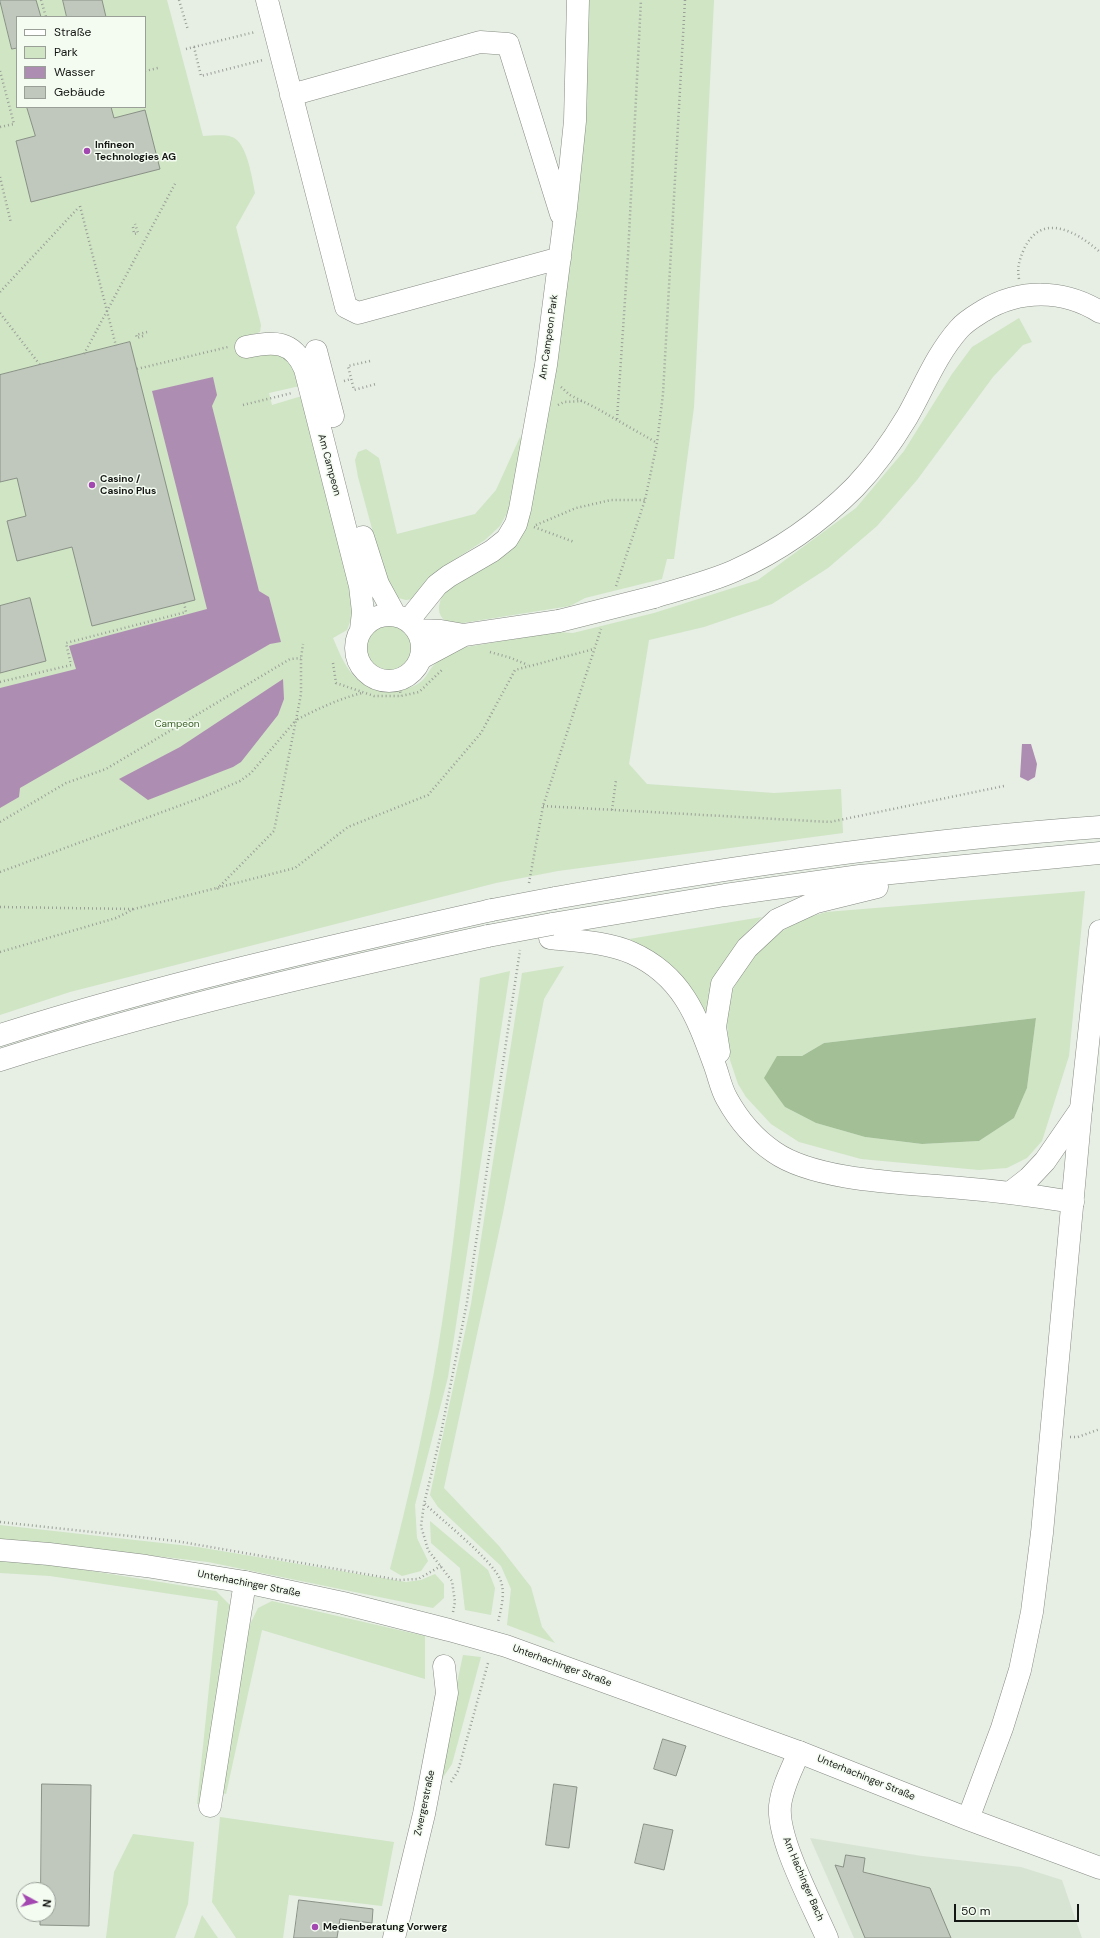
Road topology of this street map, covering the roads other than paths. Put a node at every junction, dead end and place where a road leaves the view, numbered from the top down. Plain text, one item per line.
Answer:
1 (267, 0) edge
2 (578, 0) edge
3 (291, 95) junction
4 (564, 223) junction
5 (560, 258) junction
6 (1100, 312) edge
7 (237, 347) road end
8 (316, 352) dead end
9 (436, 585) junction
10 (407, 622) junction
11 (361, 630) junction
12 (441, 631) junction
13 (464, 635) junction
14 (421, 658) junction
15 (1100, 827) edge
16 (1100, 853) edge
17 (991, 863) junction
18 (551, 931) junction
19 (1100, 931) edge
20 (0, 1035) edge
21 (0, 1060) edge
22 (726, 1099) junction
23 (1081, 1110) junction
24 (1011, 1192) junction
25 (1073, 1202) junction
26 (0, 1550) edge
27 (245, 1582) junction
28 (444, 1666) dead end
29 (799, 1752) junction
30 (210, 1806) dead end
31 (968, 1819) junction
32 (1100, 1868) edge
33 (394, 1938) edge
34 (828, 1938) edge

1 - 3 main road
2 - 4 main road, Am Campeon Park
3 - 4 main road
3 - 5 main road
4 - 5 main road, Am Campeon Park
5 - 9 main road, Am Campeon Park
6 - 13 main road, bridge
7 - 11 main road, Am Campeon
8 - 10 main road, Am Campeon
9 - 10 main road, Am Campeon Park
9 - 12 main road
10 - 11 main road
10 - 12 main road
10 - 14 main road
11 - 14 main road
12 - 13 main road
13 - 14 main road
15 - 20 main road, bridge
16 - 17 main road
17 - 18 main road
17 - 22 main road
18 - 21 main road, bridge
18 - 22 main road
19 - 23 main road
22 - 24 main road
23 - 24 main road
23 - 25 main road
24 - 25 main road
25 - 31 main road
26 - 27 main road, Unterhachinger Straße
27 - 29 main road, Unterhachinger Straße
27 - 30 main road
28 - 33 main road, Zwergerstraße
29 - 31 main road, Unterhachinger Straße
29 - 34 main road, Am Hachinger Bach
31 - 32 main road, Unterhachinger Straße

